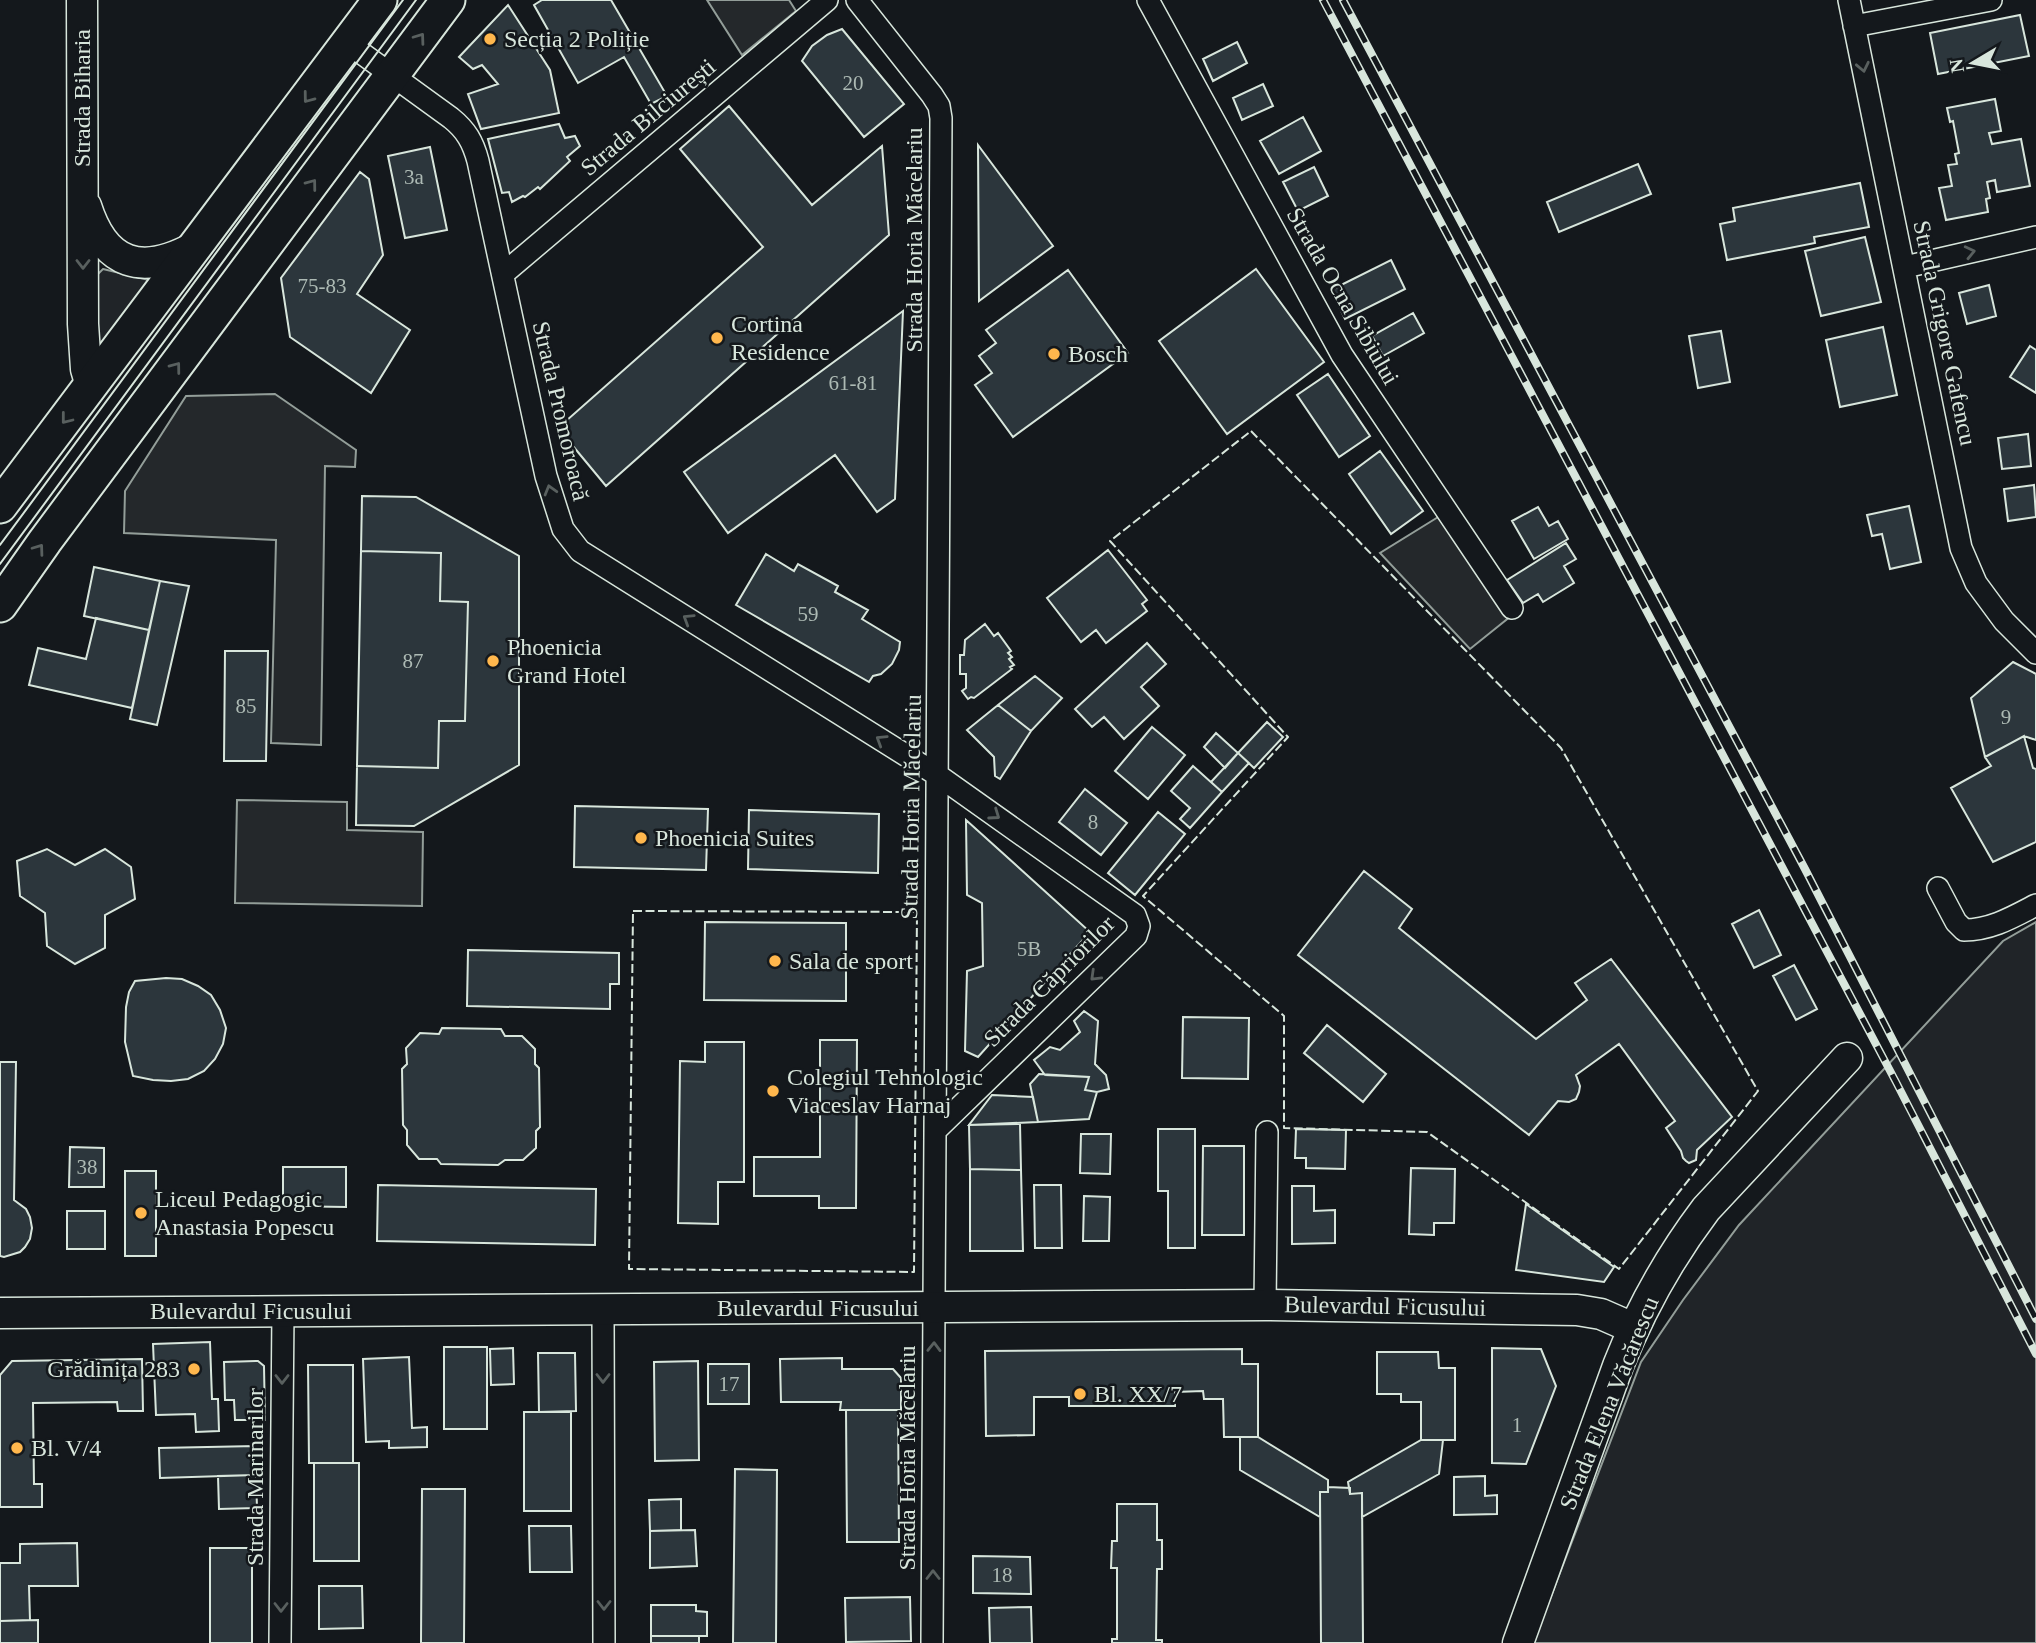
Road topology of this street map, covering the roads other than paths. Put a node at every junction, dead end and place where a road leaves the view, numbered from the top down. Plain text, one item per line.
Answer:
1 (82, 0) edge
2 (448, 0) edge
3 (827, 0) edge
4 (857, 0) edge
5 (1148, 0) edge
6 (1849, 0) edge
7 (1991, 0) edge
8 (379, 1) edge
9 (1854, 26) junction
10 (349, 44) junction
11 (391, 76) junction
12 (83, 195) junction
13 (2036, 237) edge
14 (195, 247) junction
15 (1905, 267) junction
16 (503, 274) junction
17 (91, 386) junction
18 (0, 506) edge
19 (0, 605) edge
20 (1512, 608) dead end
21 (2036, 653) edge
22 (939, 776) junction
23 (1938, 888) dead end
24 (2036, 905) edge
25 (1847, 1058) dead end
26 (935, 1131) junction
27 (1267, 1132) dead end
28 (1265, 1304) junction
29 (934, 1308) junction
30 (603, 1310) junction
31 (283, 1311) junction
32 (0, 1313) edge
33 (1633, 1328) junction
34 (281, 1643) edge
35 (604, 1643) edge
36 (932, 1643) edge
37 (1518, 1643) edge

1 - 12 street, Strada Biharia
11 -> 2 main road
3 - 16 street, Strada Bilciurești
4 - 22 street, Strada Horia Măcelariu
5 - 20 street, Strada Ocna Sibiului
6 - 9 street, Strada Grigore Gafencu
7 - 9 street
8 - 10 main road
9 -> 15 street, Strada Grigore Gafencu
10 - 11 street, Strada Promoroacă
10 -> 14 main road
11 - 16 street, Strada Promoroacă
19 -> 11 main road
12 - 14 street, Strada Biharia
12 -> 17 street, Strada Biharia
15 -> 13 street
14 - 17 main road
15 - 21 street, Strada Grigore Gafencu
22 -> 16 street, Strada Promoroacă
17 -> 18 main road
22 - 26 street, Strada Horia Măcelariu
22 -> 26 street, Strada Căpriorilor
23 - 24 street
25 - 33 street, Strada Elena Văcărescu
26 - 29 street, Strada Horia Măcelariu
27 - 28 street
28 - 29 street, Bulevardul Ficusului
28 - 33 street, Bulevardul Ficusului
29 - 30 street, Bulevardul Ficusului
36 -> 29 street, Strada Horia Măcelariu
30 - 31 street, Bulevardul Ficusului
30 -> 35 street
31 - 32 street, Bulevardul Ficusului
31 -> 34 street, Strada Marinarilor
33 - 37 street, Strada Elena Văcărescu

